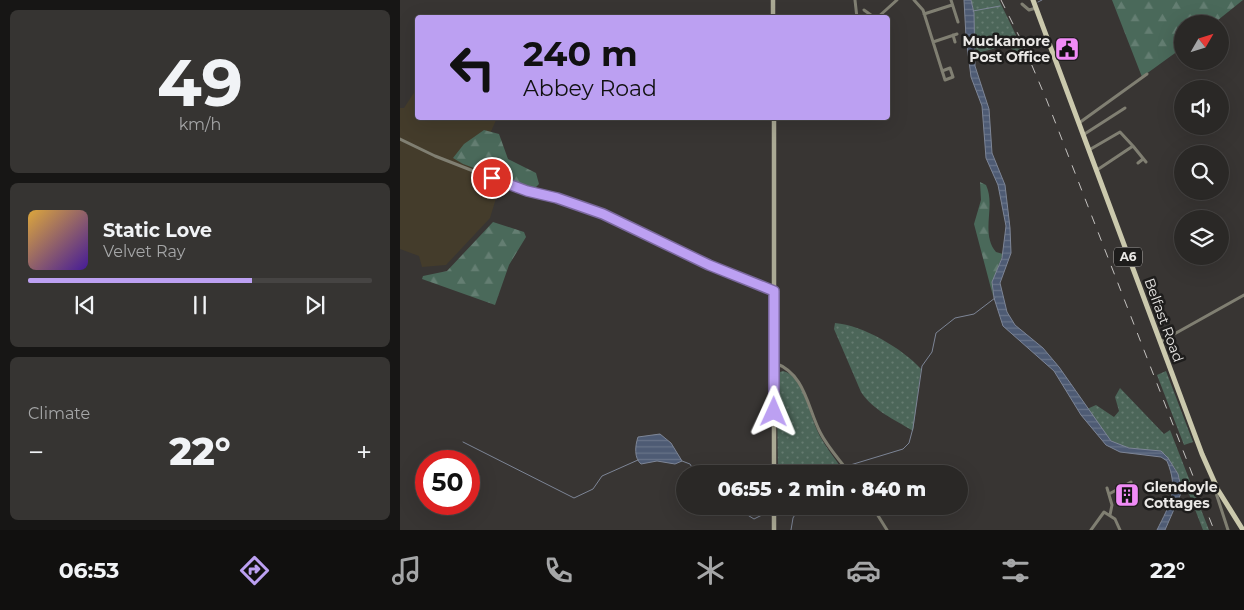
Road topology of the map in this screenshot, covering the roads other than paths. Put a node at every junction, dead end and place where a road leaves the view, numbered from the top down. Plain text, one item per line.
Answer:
1 (773, 0) edge
2 (855, 0) edge
3 (897, 0) edge
4 (914, 0) edge
5 (951, 0) edge
6 (1033, 0) edge
7 (1022, 4) dead end
8 (952, 5) junction
9 (1036, 8) junction
10 (864, 10) dead end
11 (924, 14) junction
12 (773, 15) edge
13 (857, 15) edge
14 (872, 15) edge
15 (880, 15) edge
16 (958, 22) dead end
17 (957, 34) dead end
18 (953, 36) junction
19 (933, 42) junction
20 (955, 42) dead end
21 (942, 71) dead end
22 (1147, 74) dead end
23 (1125, 108) dead end
24 (774, 120) edge
25 (1079, 123) junction
26 (1083, 135) junction
27 (400, 139) edge
28 (1133, 146) junction
29 (1089, 150) junction
30 (1138, 163) dead end
31 (1096, 170) junction
32 (774, 291) junction
33 (1244, 295) edge
34 (1160, 342) junction
35 (774, 363) junction
36 (774, 465) edge
37 (844, 465) edge
38 (1131, 482) dead end
39 (1107, 488) dead end
40 (1218, 490) junction
41 (1109, 494) junction
42 (774, 515) edge
43 (878, 515) edge
44 (1110, 515) junction
45 (774, 530) edge
46 (887, 530) edge
47 (1091, 530) edge
48 (1120, 530) edge
49 (1228, 530) edge
50 (1243, 530) edge

1 - 12 main road
2 - 13 street
3 - 15 street
4 - 11 street
5 - 8 street
6 - 9 main road, Belfast Road / A6
7 - 9 street
8 - 11 street
8 - 16 street
9 - 25 main road, Belfast Road / A6
10 - 14 street
11 - 19 street
17 - 18 street
18 - 19 street
18 - 20 street
19 - 21 street
22 - 25 street
23 - 26 street
24 - 32 main road
25 - 26 main road, Belfast Road / A6
26 - 29 main road, Belfast Road / A6
27 - 32 street
28 - 29 street
28 - 30 street
28 - 31 street
29 - 31 main road, Belfast Road / A6
31 - 34 main road, Belfast Road / A6
32 - 35 main road
33 - 34 street
34 - 40 main road, Belfast Road / A6
35 - 36 main road
35 - 37 street
38 - 41 street
39 - 41 street
40 - 49 street
40 - 50 main road, Belfast Road / A6
41 - 44 street
42 - 45 main road
43 - 46 street
44 - 47 street
44 - 48 street

